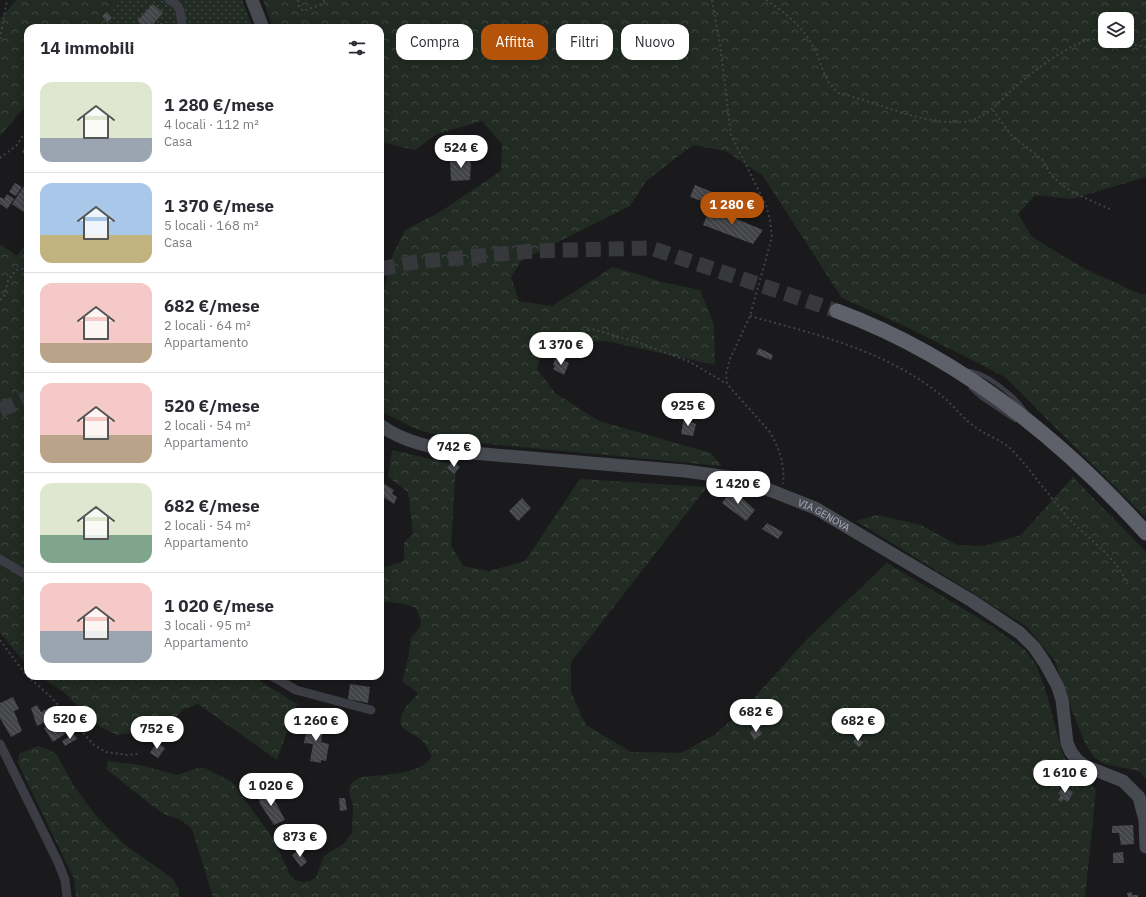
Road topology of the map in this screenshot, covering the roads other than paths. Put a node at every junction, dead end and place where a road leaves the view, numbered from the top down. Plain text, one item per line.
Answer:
1 (169, 0) edge
2 (252, 0) edge
3 (182, 24) edge
4 (261, 24) edge
5 (837, 312) tunnel mouth
6 (384, 427) edge
7 (1146, 533) edge
8 (0, 558) edge
9 (24, 573) edge
10 (279, 680) edge
11 (371, 710) dead end
12 (0, 744) edge
13 (1146, 847) edge
14 (67, 897) edge

1 - 3 street
2 - 4 main road
5 - 7 highway
6 - 13 main road, VIA GENOVA
8 - 9 street
10 - 11 street
12 - 14 street

